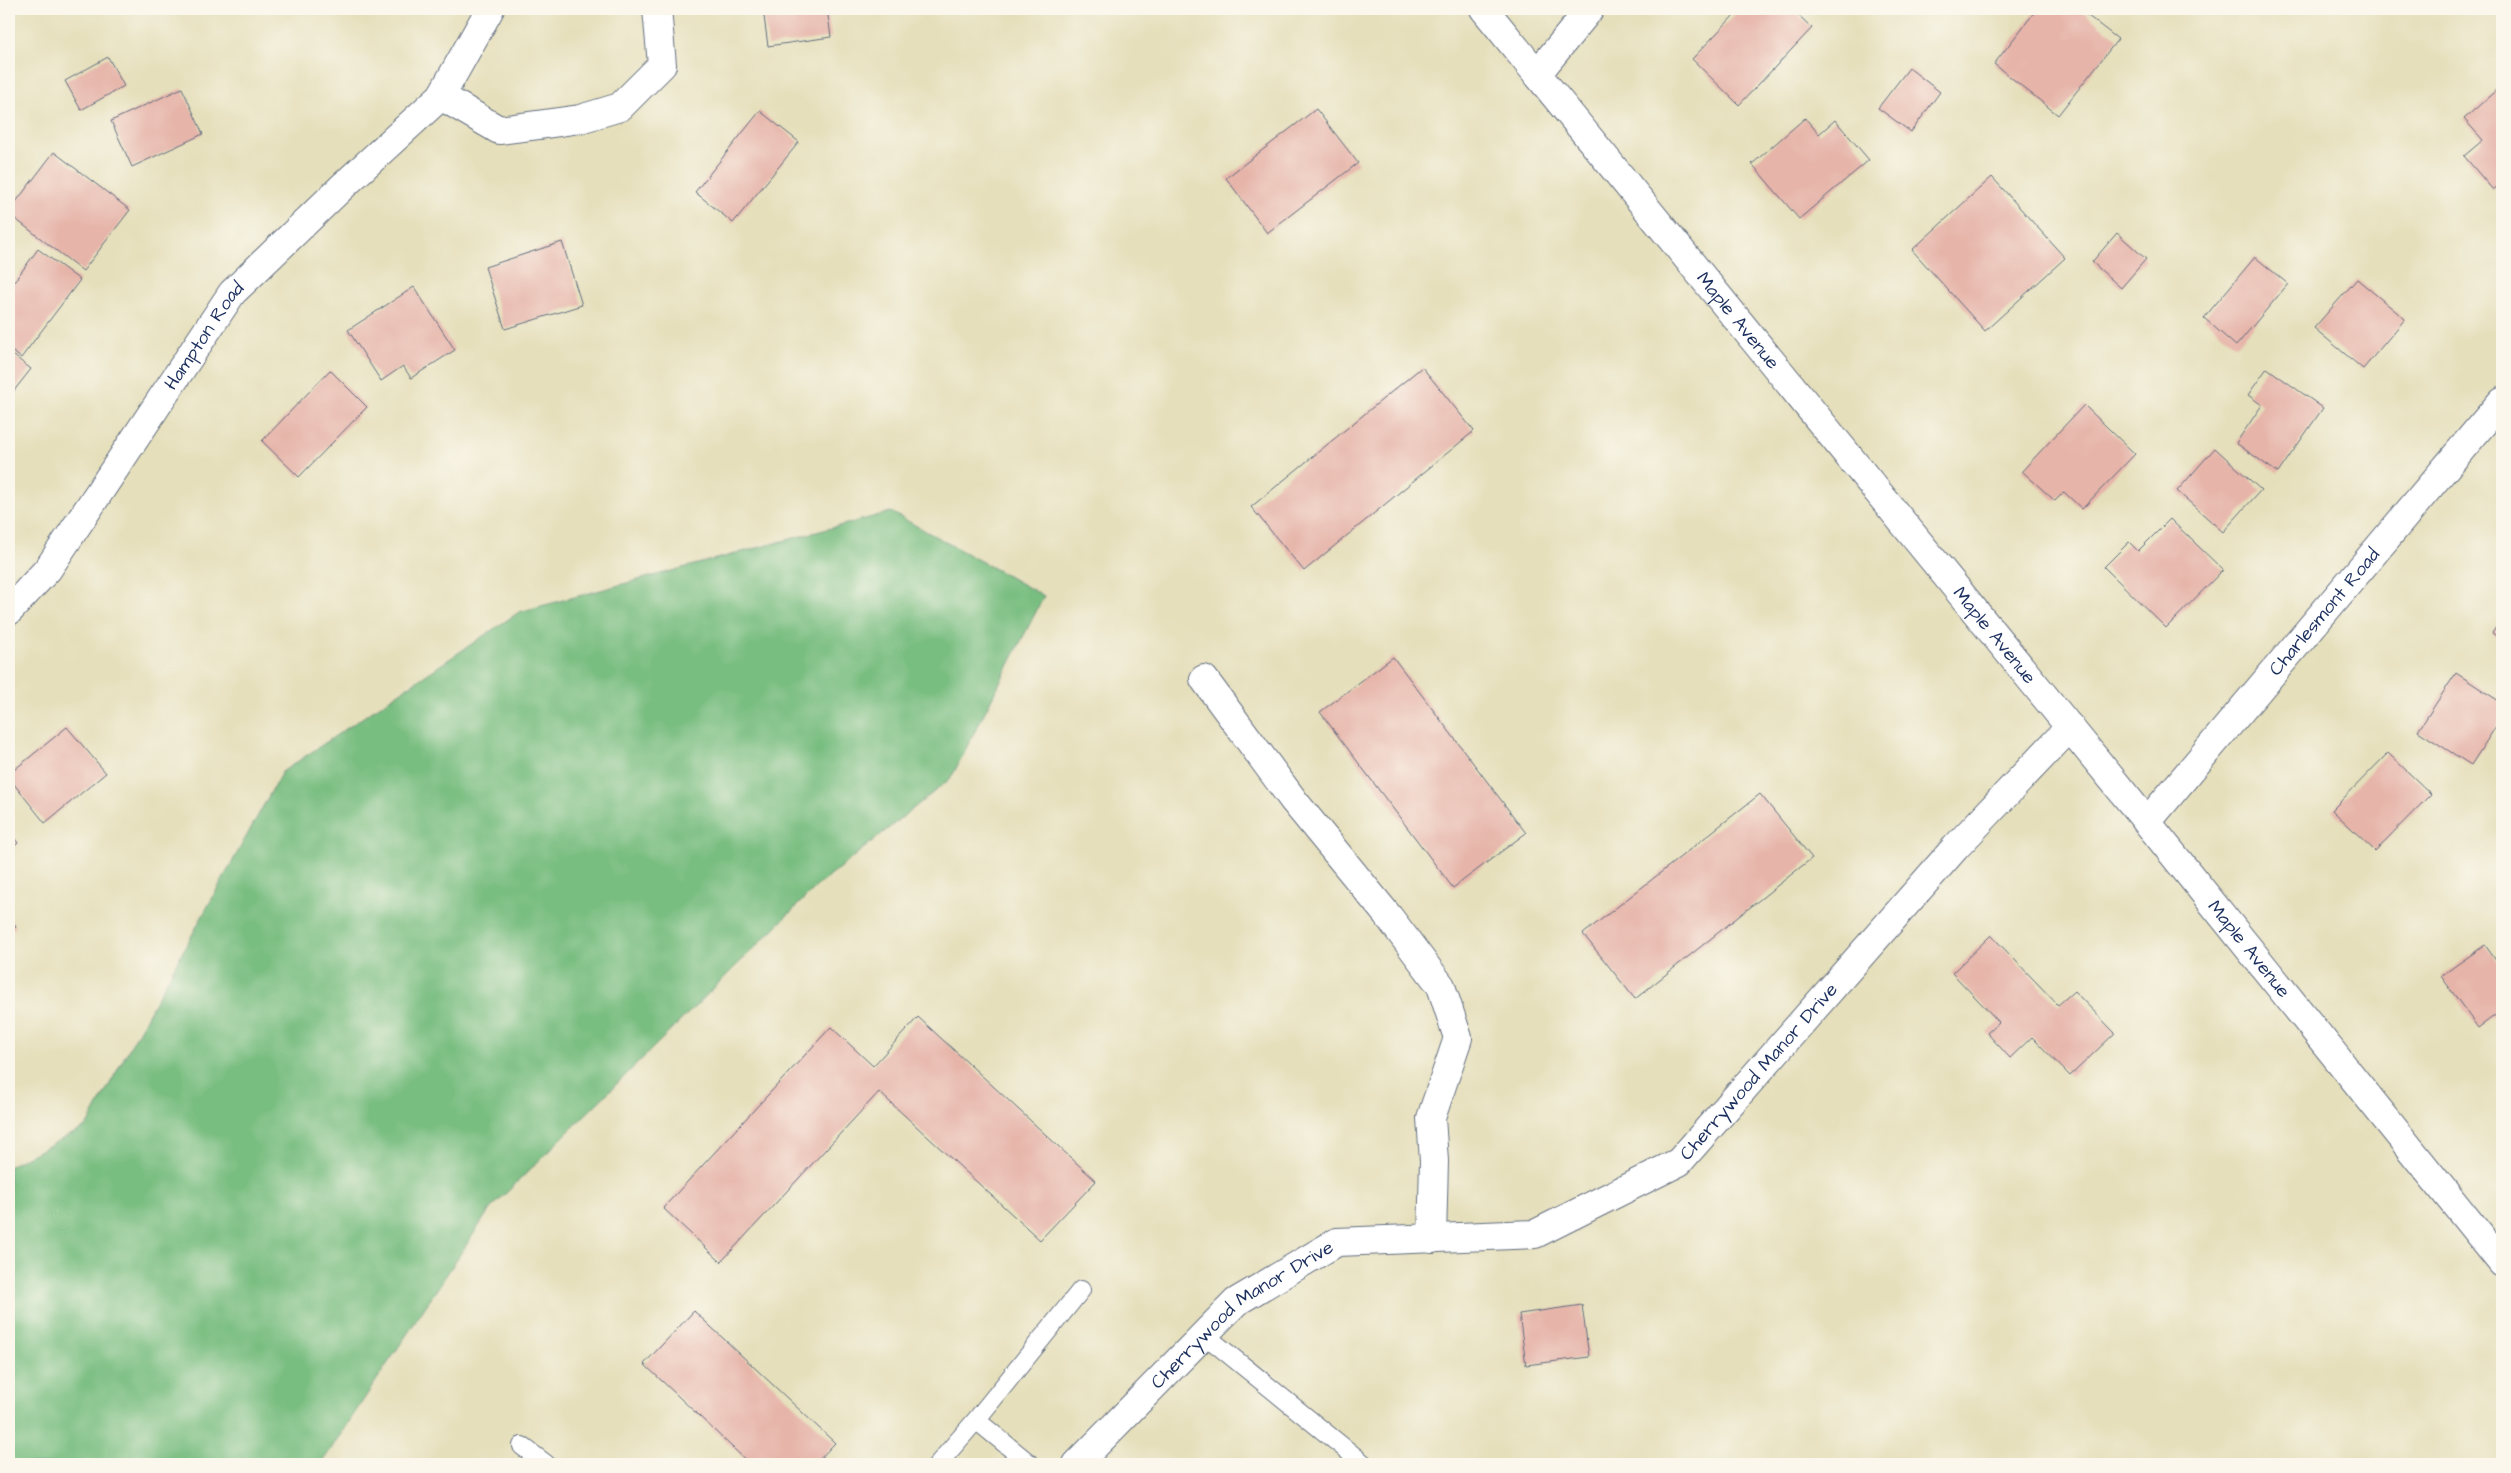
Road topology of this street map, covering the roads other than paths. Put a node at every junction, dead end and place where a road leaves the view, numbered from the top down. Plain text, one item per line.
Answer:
1 (490, 9) edge
2 (657, 9) edge
3 (1484, 9) edge
4 (1590, 9) edge
5 (1537, 74) junction
6 (441, 96) junction
7 (2502, 401) edge
8 (9, 611) edge
9 (1204, 679) dead end
10 (2070, 727) junction
11 (2147, 822) junction
12 (1432, 1238) junction
13 (2502, 1263) edge
14 (1082, 1290) dead end
15 (1205, 1335) junction
16 (976, 1420) junction
17 (522, 1446) dead end
18 (546, 1464) edge
19 (938, 1464) edge
20 (1030, 1464) edge
21 (1077, 1464) edge
22 (1364, 1464) edge

1 - 6 street, Hampton Road
2 - 6 street
3 - 5 street, Maple Avenue
4 - 5 street
5 - 10 street, Maple Avenue
6 - 8 street, Hampton Road
7 - 11 street, Charlesmont Road
9 - 12 street
10 - 11 street, Maple Avenue
10 - 12 street, Cherrywood Manor Drive
11 - 13 street, Maple Avenue
12 - 15 street, Cherrywood Manor Drive
14 - 16 lane
15 - 21 street, Cherrywood Manor Drive
15 - 22 lane
16 - 19 lane
16 - 20 lane
17 - 18 lane

